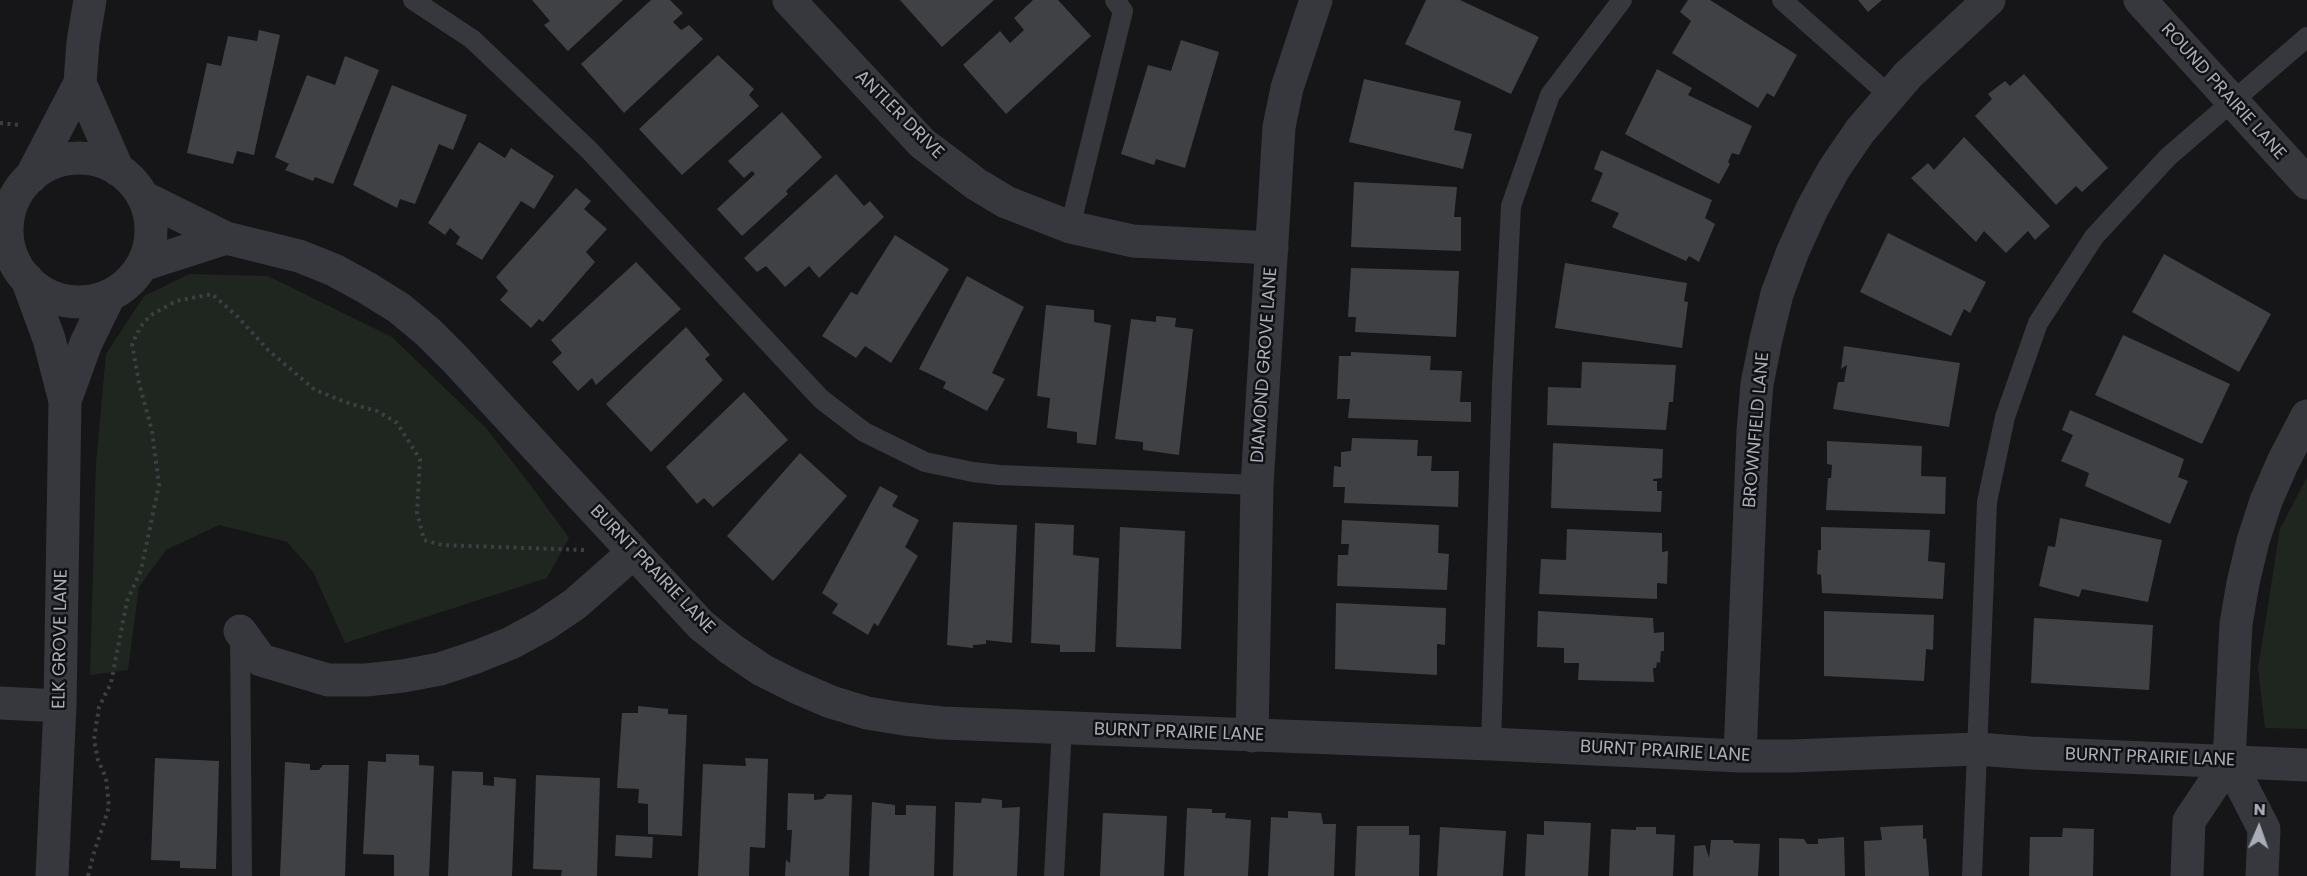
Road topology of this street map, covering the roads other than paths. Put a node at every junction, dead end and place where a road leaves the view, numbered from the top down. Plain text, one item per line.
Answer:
1 (90, 0) edge
2 (412, 0) edge
3 (789, 0) edge
4 (1115, 0) edge
5 (1316, 0) edge
6 (1622, 0) edge
7 (1782, 0) edge
8 (1989, 0) edge
9 (2140, 0) edge
10 (2307, 37) edge
11 (80, 82) junction
12 (1889, 95) junction
13 (2233, 102) junction
14 (118, 170) junction
15 (2307, 183) edge
16 (18, 185) edge
17 (143, 197) junction
18 (1070, 227) junction
19 (226, 238) junction
20 (1272, 248) junction
21 (14, 265) edge
22 (142, 265) junction
23 (109, 296) junction
24 (65, 401) junction
25 (2307, 416) edge
26 (1257, 485) junction
27 (633, 553) junction
28 (240, 631) joint
29 (0, 703) edge
30 (60, 706) junction
31 (1062, 728) junction
32 (1252, 736) junction
33 (1491, 744) junction
34 (1977, 748) junction
35 (1740, 756) junction
36 (2229, 761) junction
37 (2307, 765) edge
38 (52, 876) edge
39 (242, 876) edge
40 (1054, 876) edge
41 (1972, 876) edge
42 (2187, 876) edge
43 (2262, 876) edge

1 - 11 street
2 - 26 lane
3 - 18 street, ANTLER DRIVE
4 - 18 lane
5 - 20 street, DIAMOND GROVE LANE
6 - 33 lane
7 - 12 lane
8 - 12 street, BROWNFIELD LANE
9 - 13 street, ROUND PRAIRIE LANE
10 - 13 lane
11 - 14 street
11 - 16 street
12 - 35 street, BROWNFIELD LANE
13 - 15 street, ROUND PRAIRIE LANE
13 - 34 lane
14 - 16 street
14 - 17 street
16 - 21 street
17 - 19 street, BURNT PRAIRIE LANE
17 - 22 street
18 - 20 street, ANTLER DRIVE
19 - 22 street
19 - 27 street, BURNT PRAIRIE LANE
20 - 26 street, DIAMOND GROVE LANE
21 - 23 street
21 - 24 street, ELK GROVE LANE
22 - 23 street
23 - 24 street, ELK GROVE LANE
24 - 30 street, ELK GROVE LANE
25 - 36 street
26 - 32 street, DIAMOND GROVE LANE
27 - 28 street
27 - 31 street, BURNT PRAIRIE LANE
28 - 39 lane
29 - 30 street
30 - 38 street, ELK GROVE LANE
31 - 32 street, BURNT PRAIRIE LANE
31 - 40 lane
32 - 33 street, BURNT PRAIRIE LANE
33 - 35 street, BURNT PRAIRIE LANE
34 - 35 street, BURNT PRAIRIE LANE
34 - 36 street, BURNT PRAIRIE LANE
34 - 41 lane
36 - 37 street, BURNT PRAIRIE LANE
36 - 42 street
36 - 43 street

